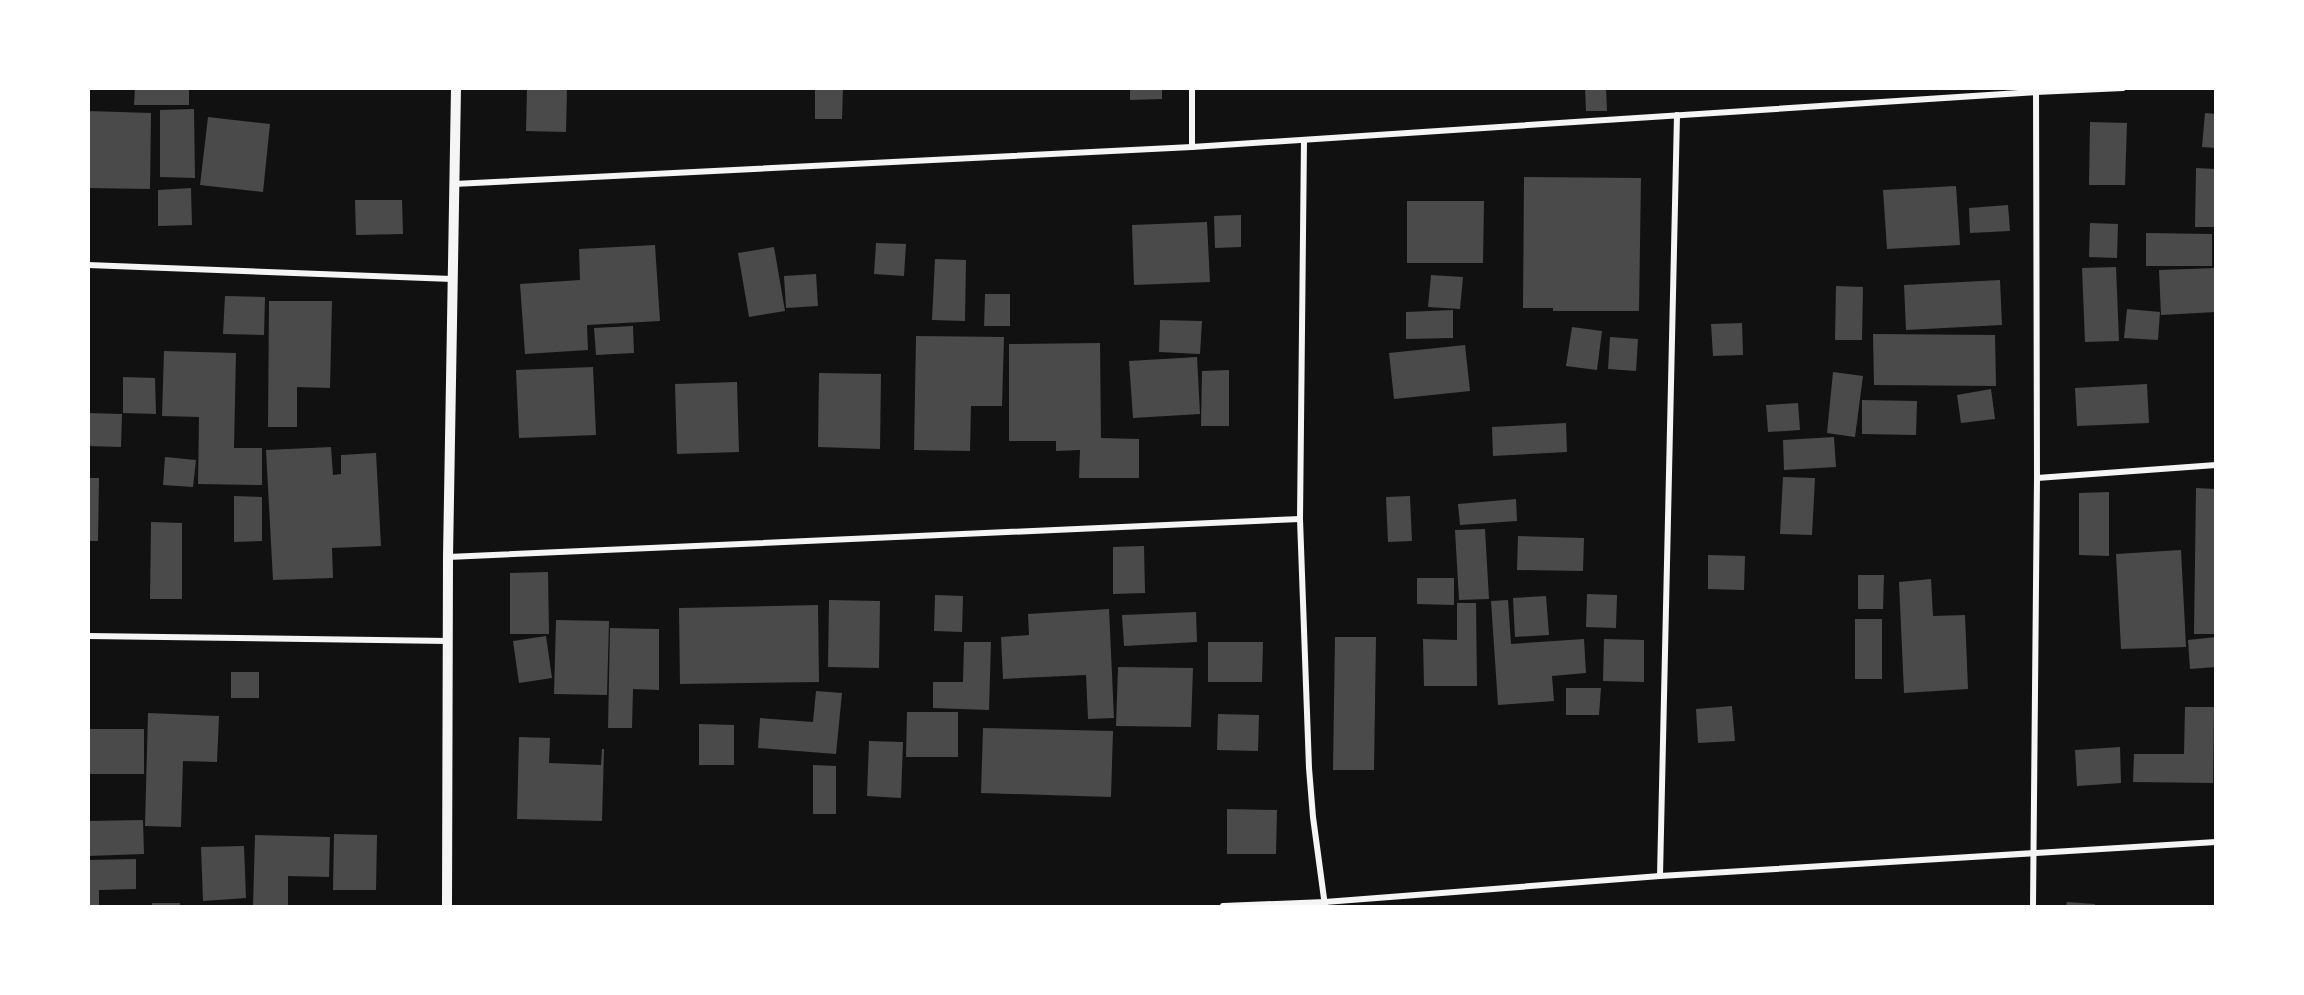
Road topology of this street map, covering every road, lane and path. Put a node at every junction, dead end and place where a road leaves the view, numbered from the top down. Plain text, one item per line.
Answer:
1 (456, 88) edge
2 (1192, 88) edge
3 (2123, 88) edge
4 (2036, 90) edge
5 (1677, 115) junction
6 (1304, 140) junction
7 (1192, 147) junction
8 (454, 184) junction
9 (88, 265) edge
10 (452, 279) junction
11 (2216, 465) edge
12 (2037, 478) junction
13 (1300, 519) junction
14 (448, 557) junction
15 (88, 636) edge
16 (448, 642) junction
17 (2216, 842) edge
18 (2035, 853) junction
19 (1660, 876) junction
20 (1325, 904) edge
21 (447, 906) edge
22 (1223, 906) edge
23 (2034, 906) edge

1 - 8 street
2 - 7 street
3 - 4 street
4 - 5 street
4 - 12 street
5 - 6 street
5 - 19 street
6 - 7 street
6 - 13 street
7 - 8 street
8 - 10 street
9 - 10 street
10 - 14 street
11 - 12 street
12 - 18 street
13 - 14 street
13 - 20 street
14 - 16 street
15 - 16 street
16 - 21 street
17 - 18 street
18 - 19 street
18 - 23 street
19 - 20 street
20 - 22 street

